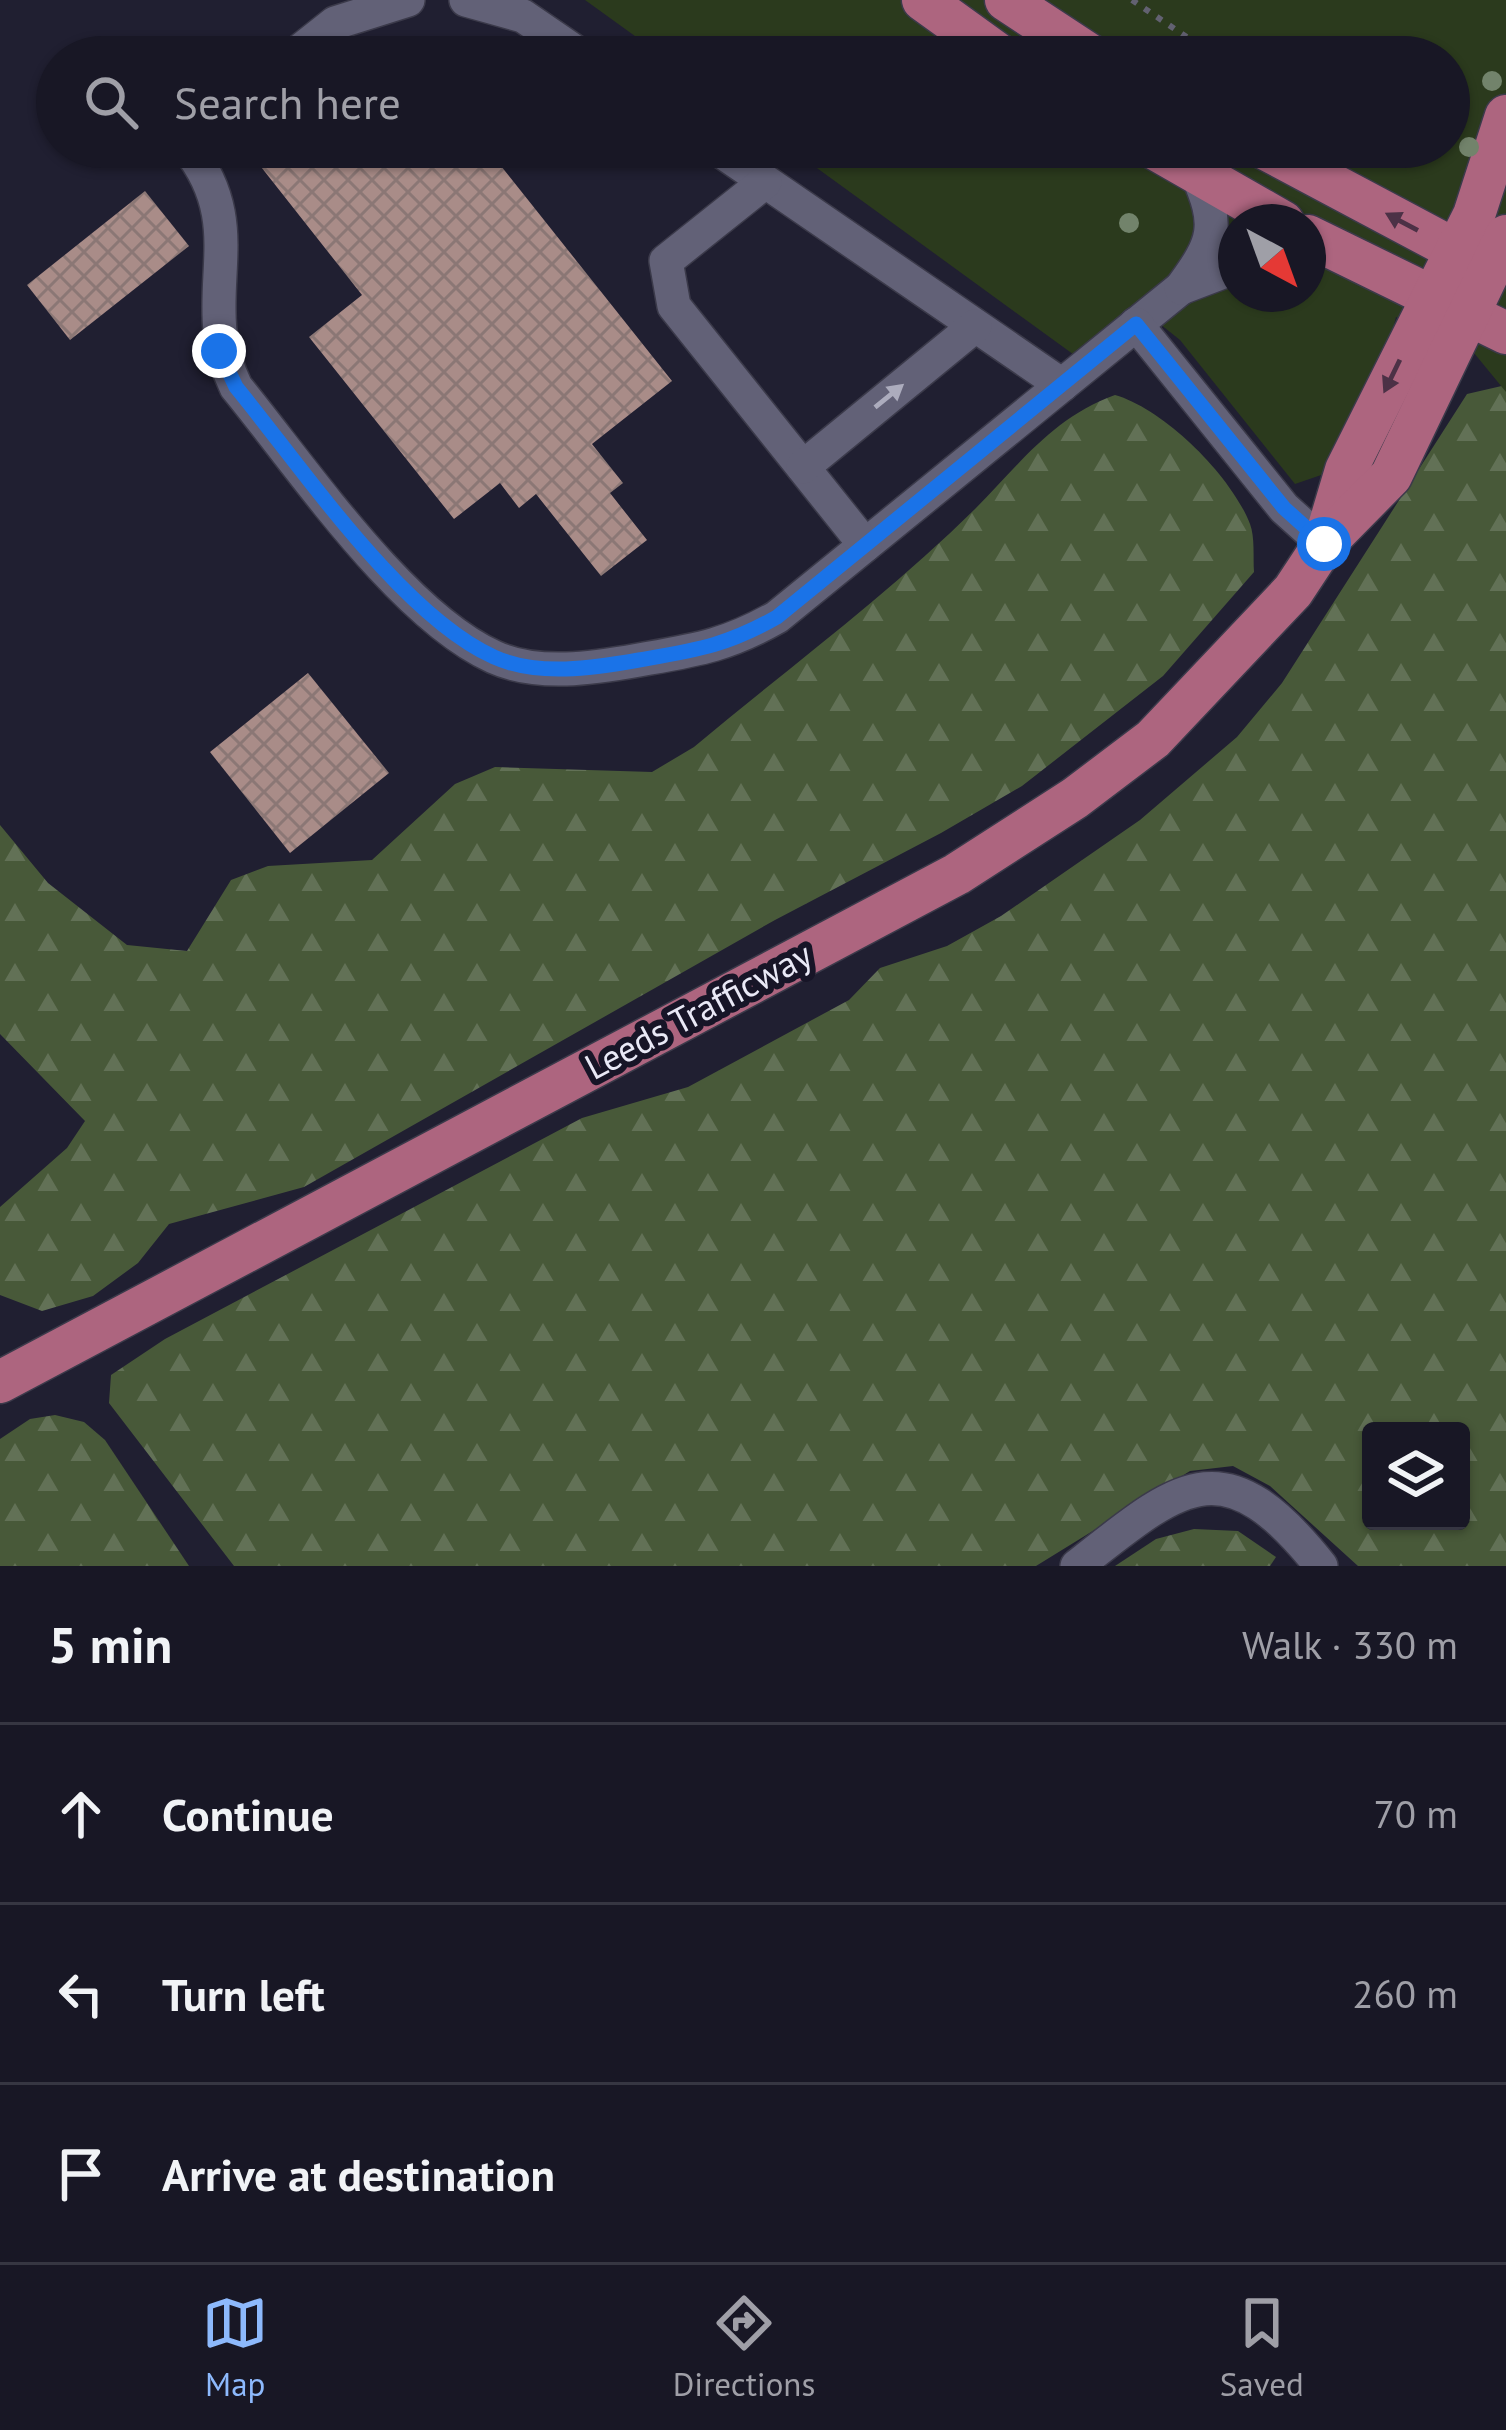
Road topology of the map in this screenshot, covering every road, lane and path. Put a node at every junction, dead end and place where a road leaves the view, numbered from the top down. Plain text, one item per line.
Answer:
1 (408, 0) edge
2 (466, 0) edge
3 (923, 0) edge
4 (1006, 0) edge
5 (1132, 0) edge
6 (319, 36) edge
7 (552, 36) edge
8 (973, 36) edge
9 (1061, 36) edge
10 (1185, 36) edge
11 (1506, 116) edge
12 (203, 168) edge
13 (746, 168) edge
14 (1189, 168) edge
15 (1305, 168) edge
16 (1196, 172) junction
17 (766, 182) junction
18 (1252, 204) edge
19 (1326, 249) edge
20 (1489, 257) edge
21 (1218, 274) edge
22 (1181, 288) junction
23 (1447, 307) junction
24 (1136, 324) junction
25 (975, 326) junction
26 (1506, 333) edge
27 (1062, 385) junction
28 (802, 467) junction
29 (1324, 544) junction
30 (865, 545) junction
31 (6, 1367) edge
32 (1077, 1566) edge
33 (1321, 1566) edge

1 - 6 street
2 - 7 street
3 - 8 main road
4 - 9 main road
5 - 10 path
11 - 20 main road, Leeds Trafficway
12 - 30 street
13 - 17 street
14 - 16 main road
20 -> 15 main road
16 - 18 main road
16 - 22 street
17 - 25 street
17 - 28 street
19 - 23 main road
20 - 23 main road, Leeds Trafficway
21 - 22 street
22 - 24 street
23 - 26 main road
23 - 29 main road, Leeds Trafficway
24 - 27 street
24 - 29 street
25 - 27 street
28 -> 25 street
27 - 30 street
28 - 30 street
29 - 31 main road, Leeds Trafficway
32 - 33 street

